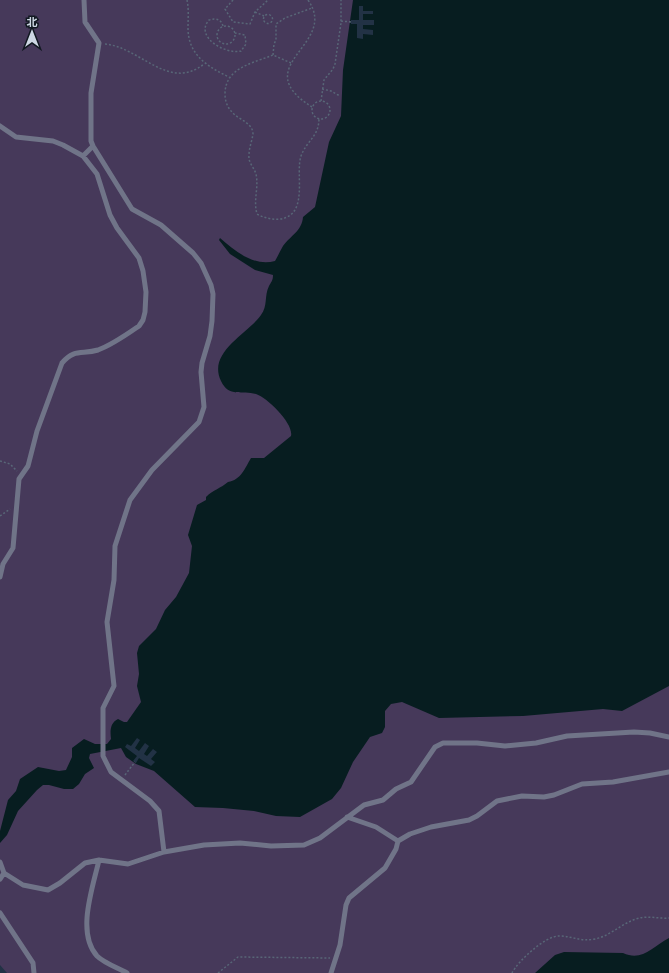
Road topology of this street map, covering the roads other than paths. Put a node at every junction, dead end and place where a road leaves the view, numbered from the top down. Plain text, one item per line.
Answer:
1 (84, 0) edge
2 (0, 126) edge
3 (93, 146) junction
4 (83, 156) junction
5 (0, 577) edge
6 (669, 736) edge
7 (669, 772) edge
8 (347, 817) junction
9 (398, 841) junction
10 (164, 852) junction
11 (99, 860) junction
12 (0, 862) edge
13 (4, 873) junction
14 (0, 879) edge
15 (0, 913) edge
16 (34, 973) edge
17 (127, 973) edge
18 (332, 973) edge

1 - 3 lane
2 - 4 lane
3 - 4 lane
3 - 10 lane
4 - 5 lane
6 - 8 lane
7 - 9 lane
8 - 9 lane
8 - 10 lane
9 - 18 lane
10 - 11 lane
11 - 13 lane
11 - 17 lane
12 - 13 lane
13 - 14 lane
15 - 16 lane

